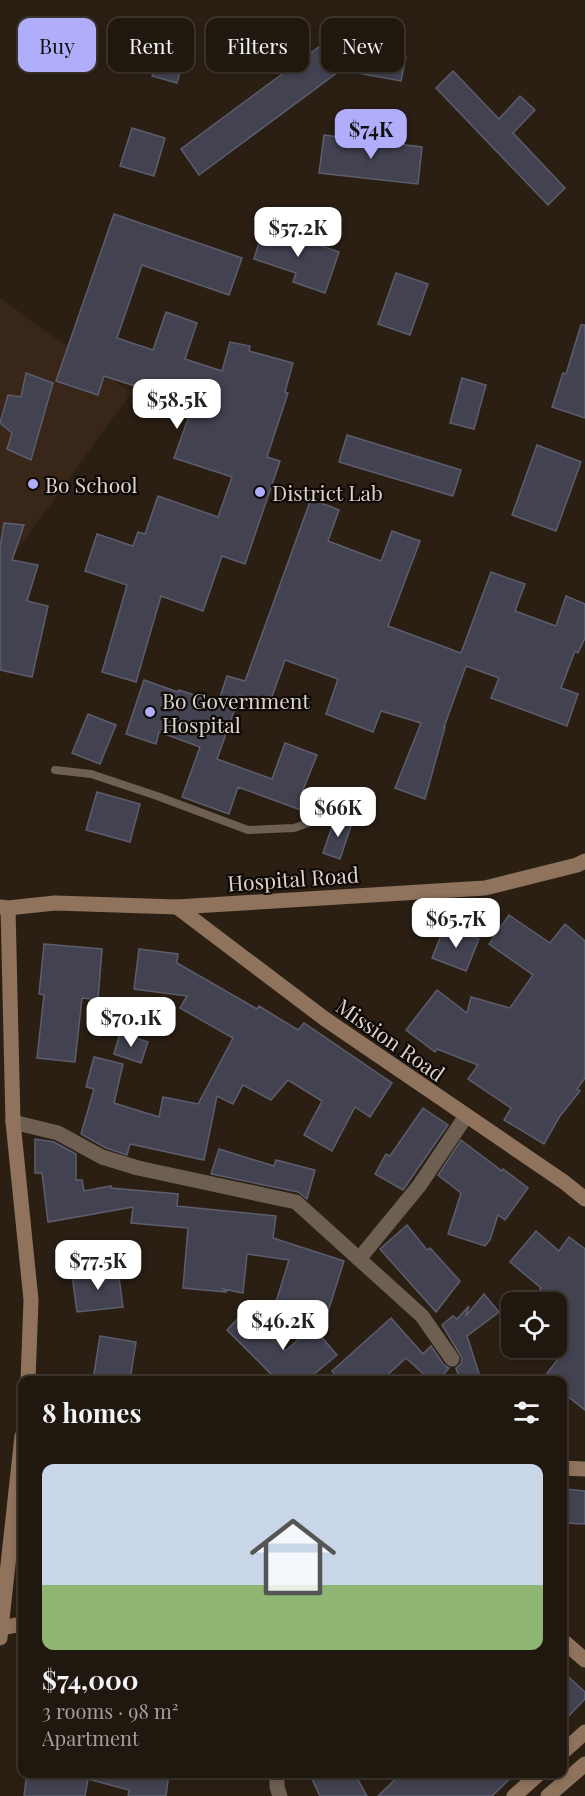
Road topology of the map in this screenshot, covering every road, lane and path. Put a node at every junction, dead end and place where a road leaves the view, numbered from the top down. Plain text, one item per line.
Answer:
1 (55, 770) dead end
2 (336, 801) dead end
3 (585, 861) edge
4 (4, 907) edge
5 (177, 907) junction
6 (466, 1116) junction
7 (13, 1122) junction
8 (585, 1199) edge
9 (359, 1259) junction
10 (453, 1359) dead end
11 (28, 1376) edge
12 (567, 1468) edge
13 (585, 1469) edge
14 (18, 1471) edge
15 (18, 1625) edge
16 (0, 1631) edge
17 (567, 1644) edge
18 (585, 1660) edge
19 (585, 1732) edge
20 (567, 1748) edge
21 (585, 1764) edge
22 (277, 1778) edge
23 (534, 1778) edge
24 (280, 1796) edge
25 (514, 1796) edge
26 (548, 1796) edge

1 - 2 lane
3 - 5 street, Hospital Road
4 - 5 street, Hospital Road
4 - 7 street
5 - 6 street, Mission Road
6 - 8 street, Mission Road
6 - 9 street
7 - 9 street
7 - 11 street
9 - 10 street
12 - 13 street
14 - 16 street
15 - 16 street
17 - 18 street
19 - 20 street
21 - 26 street
22 - 24 street
23 - 25 street

